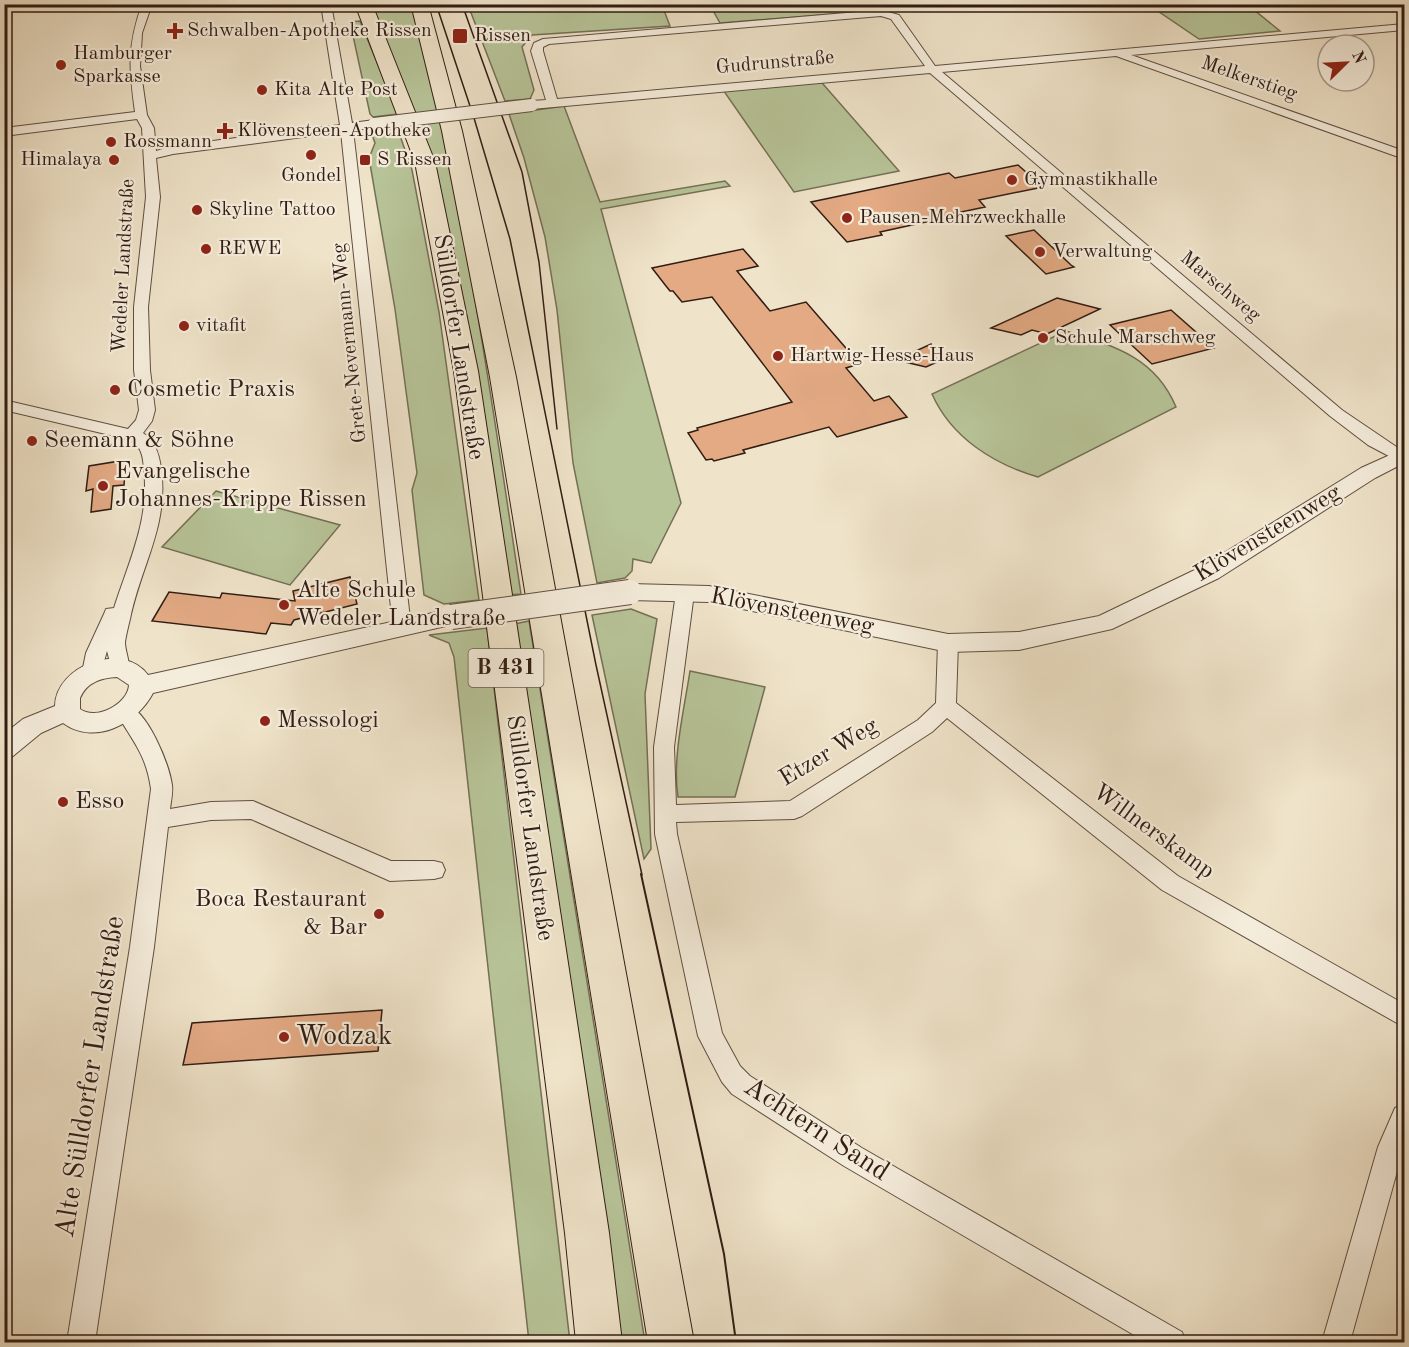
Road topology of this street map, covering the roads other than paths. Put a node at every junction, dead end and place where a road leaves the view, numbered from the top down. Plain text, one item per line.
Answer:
1 (147, 4) edge
2 (326, 4) edge
3 (363, 4) edge
4 (419, 4) edge
5 (1404, 27) edge
6 (1115, 53) junction
7 (932, 69) junction
8 (552, 102) junction
9 (141, 115) junction
10 (346, 126) junction
11 (4, 132) edge
12 (1404, 155) edge
13 (150, 156) junction
14 (4, 405) edge
15 (132, 435) junction
16 (1403, 457) edge
17 (131, 586) junction
18 (685, 593) junction
19 (402, 627) junction
20 (948, 643) junction
21 (120, 668) junction
22 (92, 673) junction
23 (141, 686) junction
24 (946, 706) junction
25 (67, 711) junction
26 (126, 712) junction
27 (6, 743) edge
28 (665, 814) junction
29 (159, 820) junction
30 (434, 870) dead end
31 (1404, 1016) edge
32 (1404, 1117) edge
33 (81, 1342) edge
34 (599, 1342) edge
35 (670, 1342) edge
36 (1172, 1342) edge
37 (1336, 1342) edge

1 - 9 street, Wedeler Landstraße
2 - 10 street, Grete-Nevermann-Weg
3 - 34 highway, Sülldorfer Landstraße / B 431
4 - 35 highway, Sülldorfer Landstraße / B 431
5 - 6 street, Gudrunstraße
6 - 7 street, Gudrunstraße
6 - 12 street, Melkerstieg
7 - 8 street, Gudrunstraße
7 - 8 street, Marschweg
7 - 16 street, Marschweg
8 - 10 street, Gudrunstraße, bridge
9 - 11 street
9 - 13 street, Wedeler Landstraße
10 - 13 street, Gudrunstraße
10 - 19 street, Grete-Nevermann-Weg
13 - 15 street, Wedeler Landstraße
14 - 15 street
15 - 17 street
16 - 20 street, Klövensteenweg
17 - 21 street
17 - 22 street
18 - 19 street, Klövensteenweg, bridge
18 - 20 street, Klövensteenweg
18 - 28 street, Achtern Sand
19 - 23 street, Klövensteenweg
20 - 24 street
21 - 22 street
21 - 23 street
22 - 25 street
23 - 26 street
24 - 28 street, Etzer Weg
24 - 31 street, Willnerskamp
25 - 26 street
25 - 27 street
26 - 29 street, Alte Sülldorfer Landstraße
28 - 36 street, Achtern Sand
29 - 30 street
29 - 33 street, Alte Sülldorfer Landstraße
32 - 37 street

